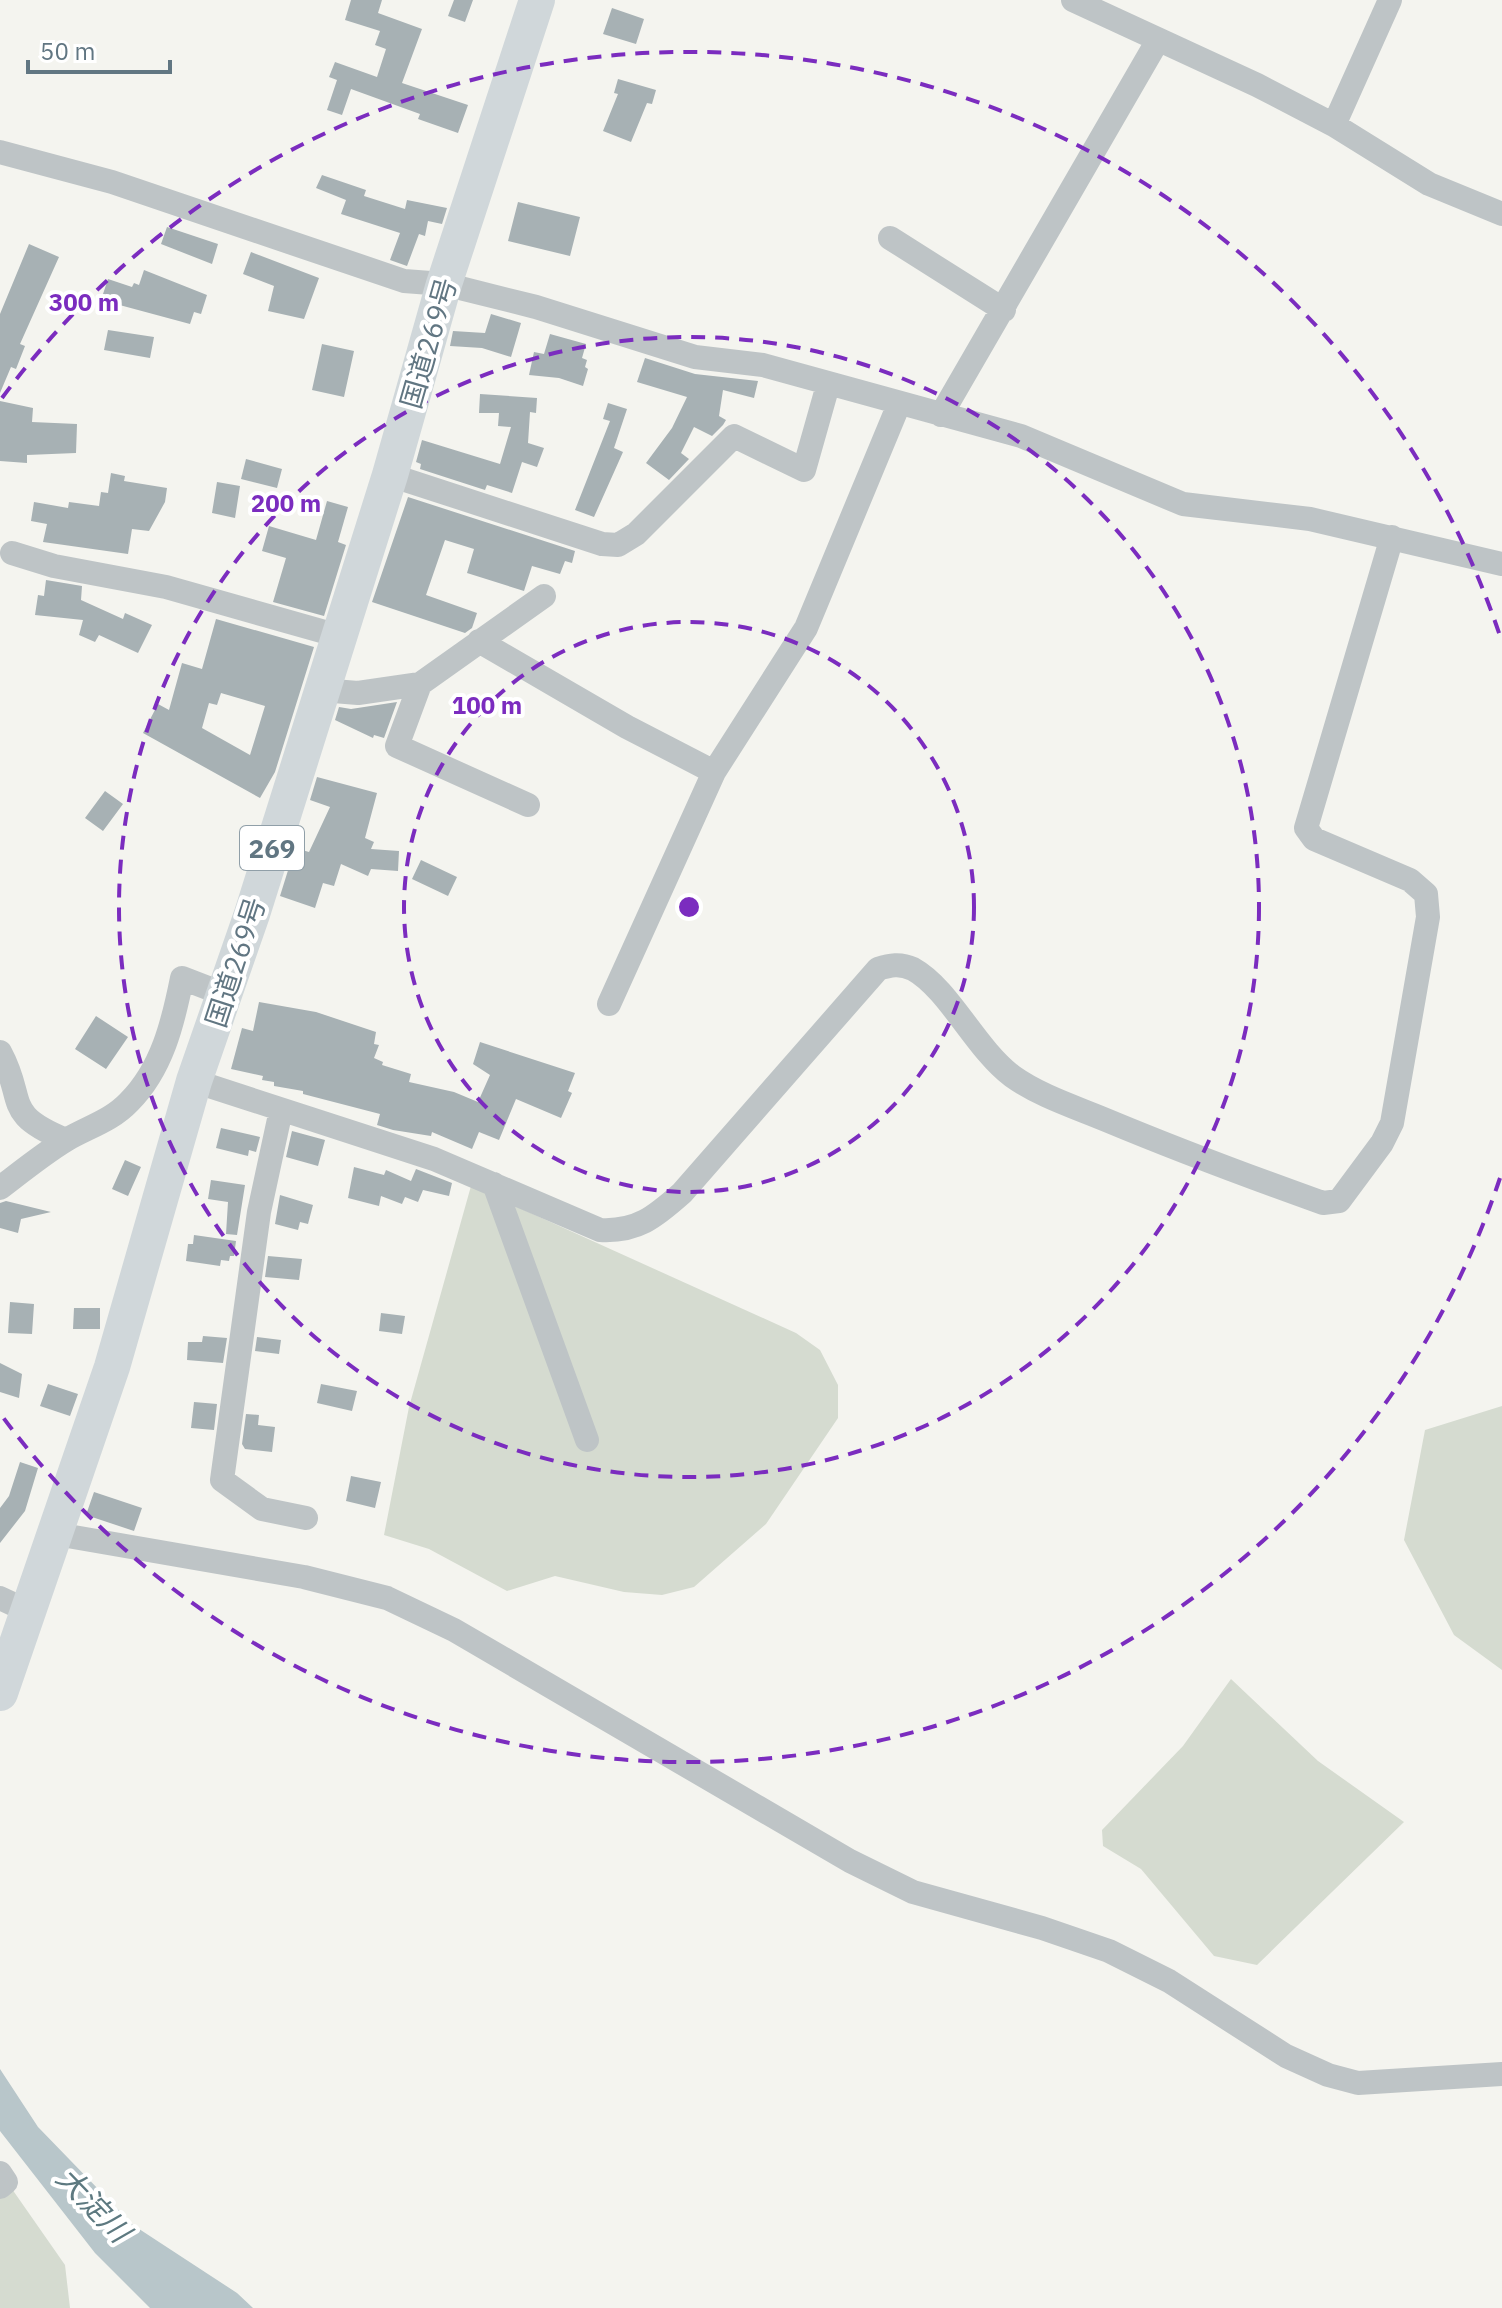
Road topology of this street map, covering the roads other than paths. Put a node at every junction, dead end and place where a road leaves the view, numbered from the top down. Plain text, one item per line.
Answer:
1 (537, 0) edge
2 (1073, 0) edge
3 (1390, 0) edge
4 (1158, 40) junction
5 (1334, 125) junction
6 (0, 152) edge
7 (1502, 214) edge
8 (890, 238) dead end
9 (444, 284) junction
10 (1004, 310) junction
11 (828, 385) junction
12 (899, 404) junction
13 (941, 415) junction
14 (390, 475) junction
15 (1392, 537) junction
16 (12, 553) dead end
17 (1502, 564) edge
18 (544, 596) dead end
19 (339, 636) junction
20 (479, 641) junction
21 (420, 684) junction
22 (321, 690) junction
23 (714, 772) junction
24 (528, 805) dead end
25 (226, 995) junction
26 (609, 1004) dead end
27 (0, 1052) edge
28 (194, 1081) junction
29 (281, 1110) junction
30 (66, 1140) junction
31 (494, 1184) junction
32 (0, 1188) edge
33 (587, 1440) dead end
34 (306, 1518) dead end
35 (56, 1534) junction
36 (15, 1605) edge
37 (0, 1693) edge
38 (1502, 2074) edge
39 (0, 2173) edge
40 (0, 2187) edge

1 - 9 highway, 国道269号 / 269
2 - 4 street
3 - 5 street
4 - 5 street
4 - 10 street
5 - 7 street
6 - 9 street
8 - 10 street
9 - 11 street
9 - 14 highway, 国道269号 / 269
10 - 13 street
11 - 12 street
11 - 14 street
12 - 13 street
12 - 23 street
13 - 15 street
14 - 19 highway, 国道269号 / 269
15 - 17 street
15 - 31 street
16 - 19 street
18 - 20 street
19 - 22 highway, 国道269号 / 269
20 - 21 street
20 - 23 street
21 - 22 street
21 - 24 street
22 - 25 highway, 国道269号 / 269
23 - 26 street
25 - 28 highway, 国道269号 / 269
25 - 30 street
27 - 30 street
28 - 29 street
28 - 35 highway, 国道269号 / 269
29 - 31 street
29 - 34 street
30 - 32 street
31 - 33 street
35 - 36 highway, 国道269号 / 269
35 - 38 street
36 - 37 highway, 国道269号 / 269
39 - 40 street

